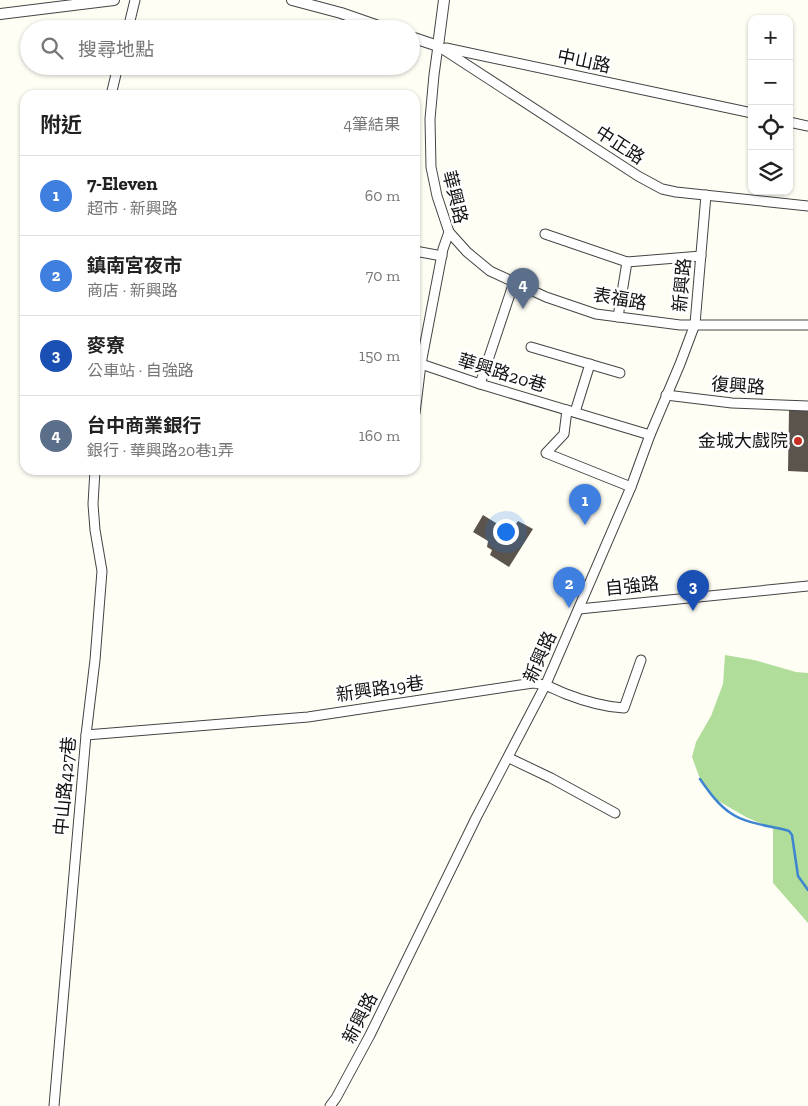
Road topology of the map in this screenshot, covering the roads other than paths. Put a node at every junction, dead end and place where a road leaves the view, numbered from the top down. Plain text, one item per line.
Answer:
1 (114, 0) edge
2 (135, 0) edge
3 (292, 0) edge
4 (444, 0) edge
5 (0, 14) edge
6 (130, 20) edge
7 (361, 20) edge
8 (420, 40) edge
9 (438, 46) junction
10 (116, 75) edge
11 (112, 90) edge
12 (748, 112) edge
13 (793, 123) edge
14 (808, 126) edge
15 (706, 195) junction
16 (808, 206) edge
17 (449, 232) junction
18 (545, 234) dead end
19 (420, 252) edge
20 (442, 256) junction
21 (701, 256) junction
22 (627, 262) junction
23 (514, 282) junction
24 (618, 317) junction
25 (695, 324) junction
26 (808, 325) edge
27 (531, 347) dead end
28 (421, 364) junction
29 (590, 364) junction
30 (420, 372) edge
31 (620, 374) dead end
32 (480, 384) junction
33 (666, 395) junction
34 (808, 406) edge
35 (571, 411) junction
36 (650, 434) junction
37 (94, 475) edge
38 (631, 487) junction
39 (808, 586) edge
40 (579, 609) junction
41 (641, 660) dead end
42 (546, 684) junction
43 (86, 734) junction
44 (509, 758) junction
45 (615, 813) dead end
46 (54, 1106) edge
47 (330, 1106) edge

1 - 5 street
2 - 6 street
3 - 7 street
4 - 9 street
8 - 9 street, 中山路
9 - 12 street, 中山路
9 - 15 street, 中正路
9 - 17 street, 華興路
10 - 11 street
13 - 14 street
15 - 16 street, 中正路
15 - 21 street, 新興路
17 - 20 street, 華興路
17 - 23 street, 表福路
18 - 22 street
19 - 20 street
20 - 28 street, 華興路
21 - 22 street
21 - 25 street, 新興路
22 - 24 street
23 - 24 street, 表福路
23 - 32 street
24 - 25 street, 表福路
25 - 26 street, 表福路
25 - 33 street, 新興路
27 - 29 street, 華興路20巷
28 - 30 street, 華興路
28 - 32 street, 華興路20巷
29 - 31 street, 華興路20巷
29 - 35 street
32 - 35 street, 華興路20巷
33 - 34 street, 復興路
33 - 36 street, 新興路
35 - 36 street, 華興路20巷
35 - 38 street
36 - 38 street, 新興路
37 - 43 street, 中山路427巷
38 - 40 street, 新興路
39 - 40 street, 自強路
40 - 42 street, 新興路
41 - 42 street, 新興路19巷
42 - 43 street, 新興路19巷
42 - 44 street, 新興路
43 - 46 street, 中山路427巷
44 - 45 street
44 - 47 street, 新興路

